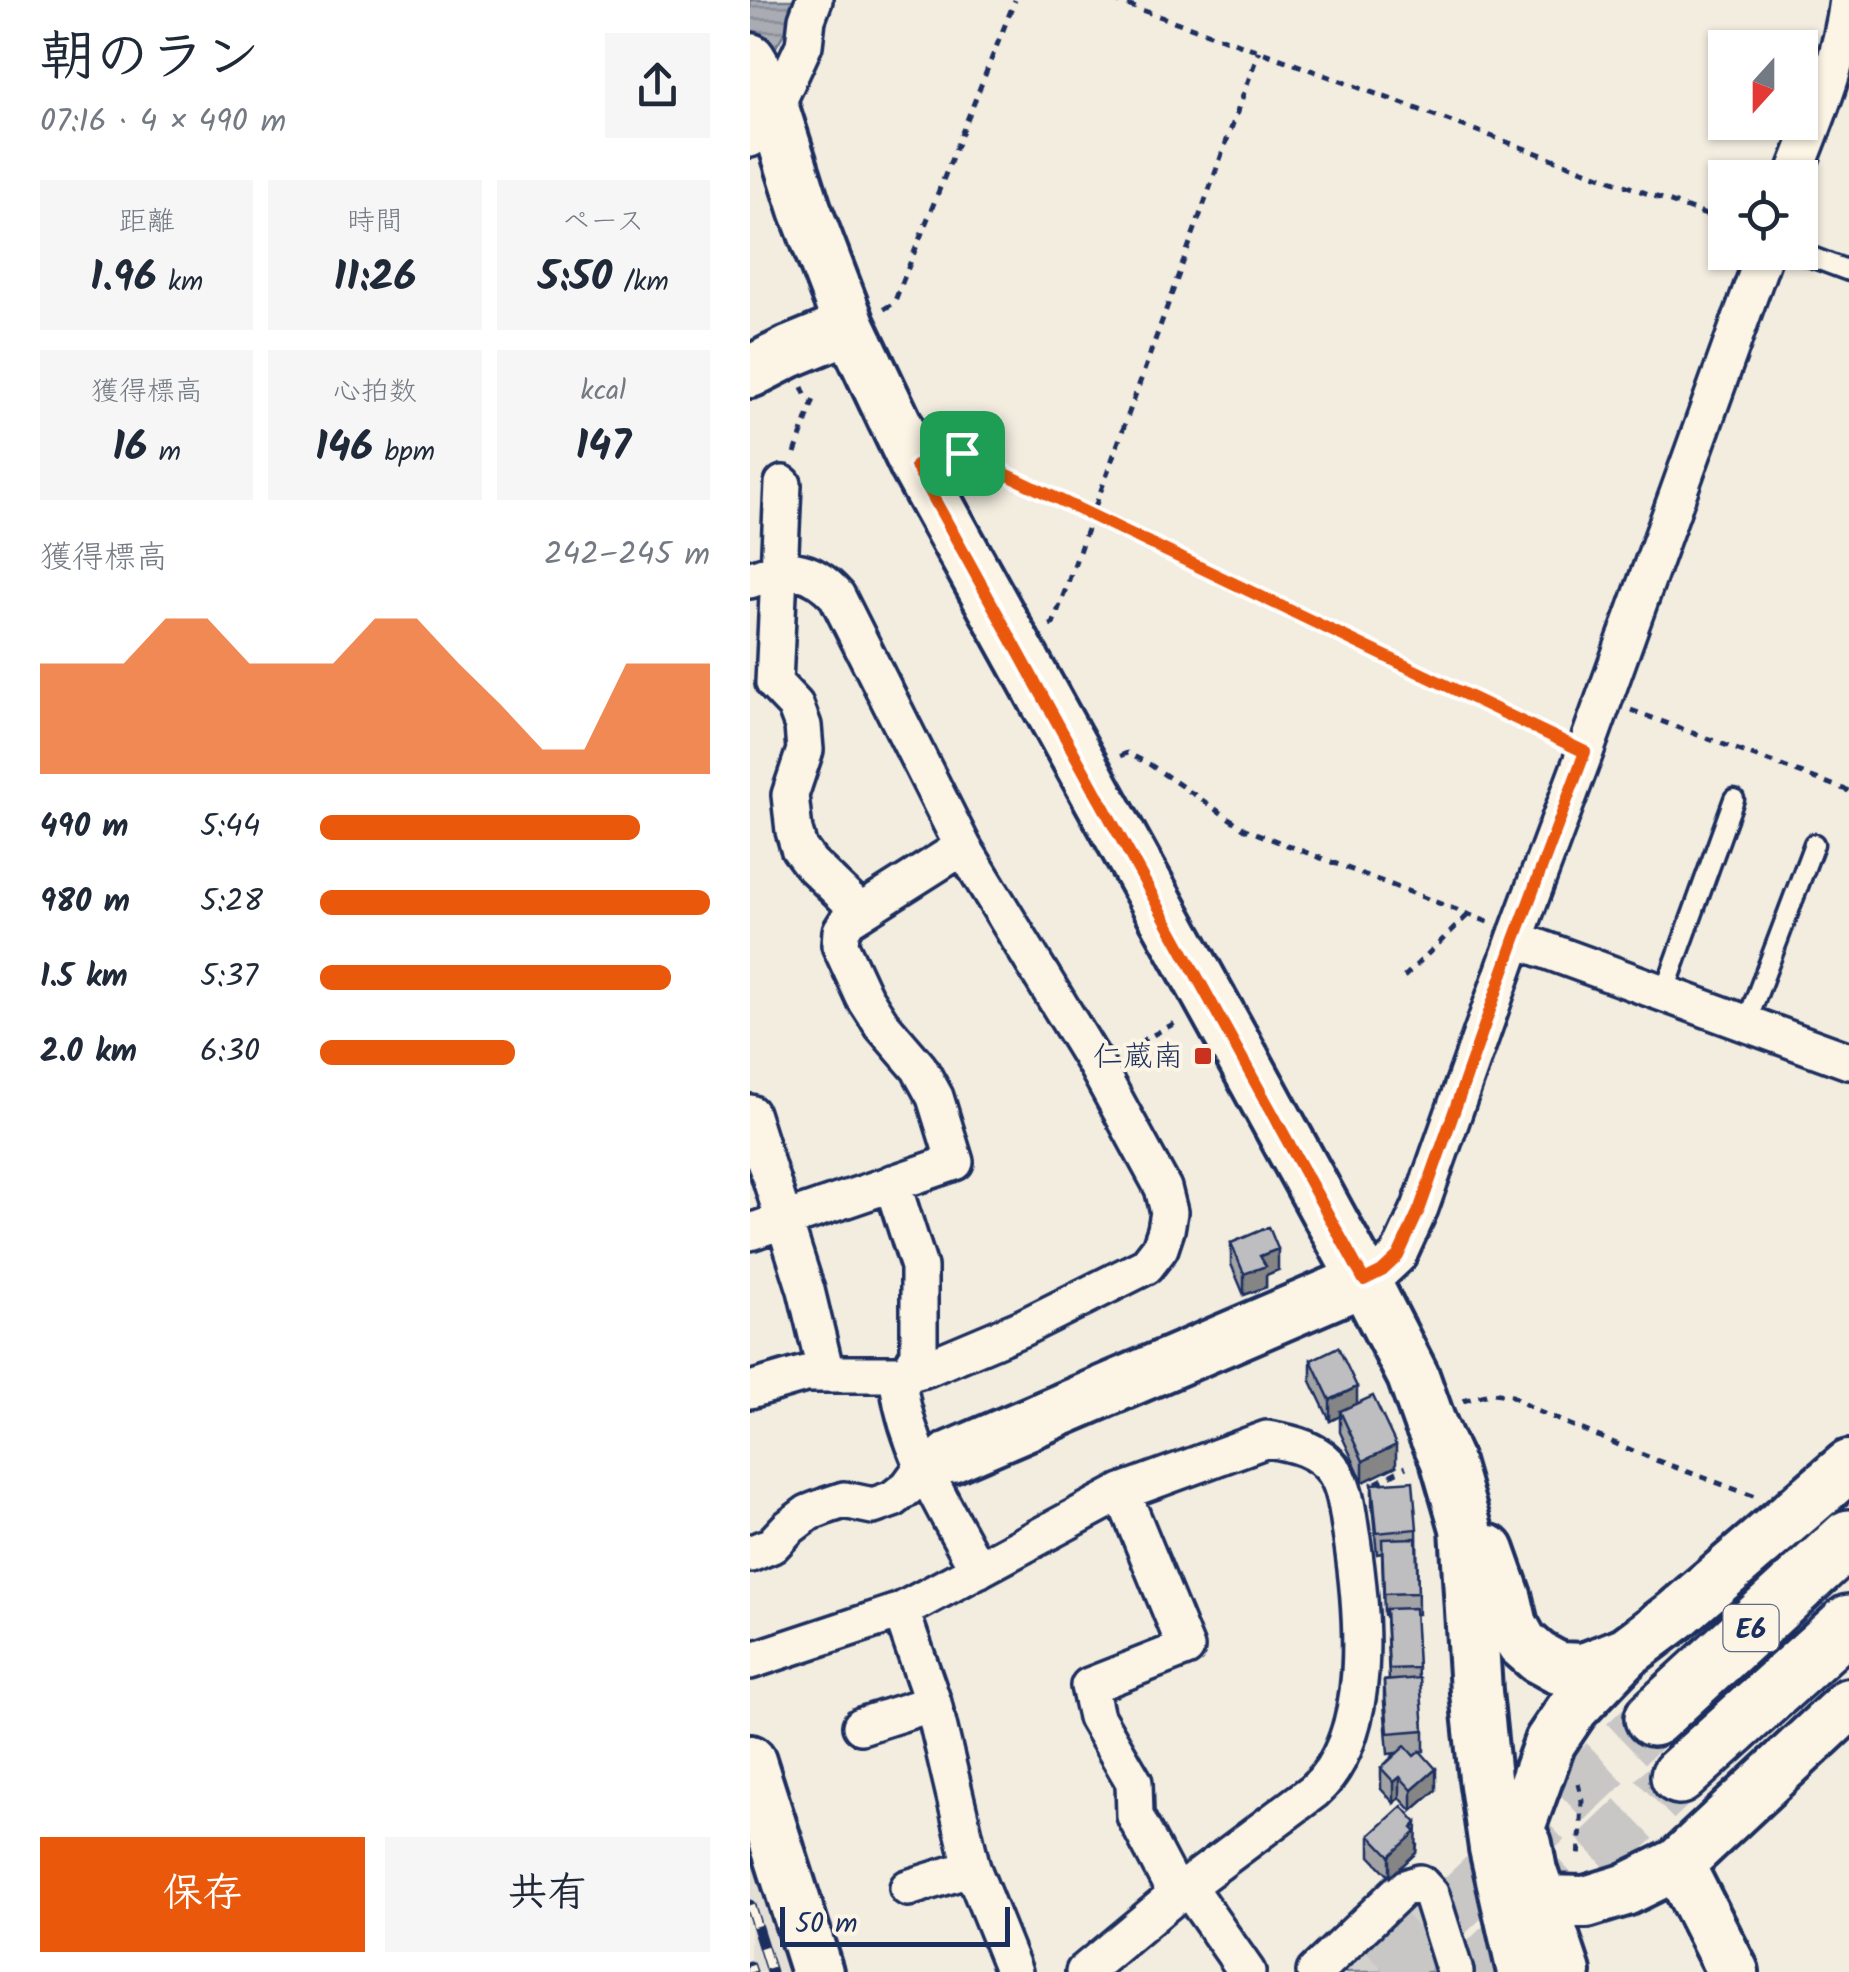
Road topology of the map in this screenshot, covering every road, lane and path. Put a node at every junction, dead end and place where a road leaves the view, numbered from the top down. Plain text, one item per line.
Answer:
1 (814, 0) edge
2 (1015, 0) edge
3 (1113, 0) edge
4 (1848, 0) edge
5 (1259, 51) junction
6 (760, 98) edge
7 (1800, 160) edge
8 (1708, 216) edge
9 (1818, 259) edge
10 (1758, 270) edge
11 (1849, 271) edge
12 (850, 326) junction
13 (750, 372) edge
14 (814, 400) dead end
15 (916, 466) junction
16 (783, 484) joint
17 (1093, 516) junction
18 (764, 575) edge
19 (1014, 645) junction
20 (1603, 700) junction
21 (1585, 752) junction
22 (1086, 773) junction
23 (1849, 791) edge
24 (1734, 800) dead end
25 (1814, 844) dead end
26 (963, 847) junction
27 (861, 912) junction
28 (1469, 914) junction
29 (1516, 936) junction
30 (1404, 977) dead end
31 (1664, 993) junction
32 (1180, 1020) dead end
33 (1746, 1024) junction
34 (1849, 1061) edge
35 (1096, 1066) junction
36 (750, 1113) edge
37 (892, 1183) junction
38 (766, 1226) edge
39 (1364, 1280) junction
40 (826, 1373) junction
41 (907, 1374) junction
42 (750, 1390) edge
43 (1428, 1393) junction
44 (938, 1461) junction
45 (1849, 1466) edge
46 (1406, 1467) dead end
47 (1122, 1492) junction
48 (1346, 1500) junction
49 (1797, 1511) junction
50 (1849, 1538) edge
51 (1489, 1551) junction
52 (750, 1554) edge
53 (978, 1570) junction
54 (901, 1611) junction
55 (1849, 1623) edge
56 (1627, 1652) junction
57 (750, 1661) edge
58 (933, 1703) junction
59 (1849, 1704) edge
60 (1652, 1718) tunnel mouth
61 (861, 1726) dead end
62 (750, 1761) edge
63 (1678, 1776) tunnel mouth
64 (1578, 1782) dead end
65 (1522, 1819) junction
66 (1678, 1864) junction
67 (972, 1868) junction
68 (908, 1888) dead end
69 (1182, 1890) junction
70 (1542, 1891) junction
71 (817, 1972) edge
72 (1014, 1972) edge
73 (1084, 1972) edge
74 (1248, 1972) edge
75 (1315, 1972) edge
76 (1455, 1972) edge
77 (1523, 1972) edge
78 (1565, 1972) edge
79 (1733, 1972) edge

1 - 6 street
2 - 12 path
3 - 5 path
4 - 7 street
5 - 8 path
5 - 17 path
6 - 12 street
9 - 11 lane
10 - 20 street
12 - 13 street
12 - 15 street
14 - 16 path
15 - 17 path
15 - 19 street
16 - 18 street
17 - 19 path
17 - 21 path
18 - 26 street
18 - 27 street
19 - 22 street
20 - 21 street
20 - 23 path
21 - 29 street
22 - 28 path
22 - 39 street
24 - 31 lane
25 - 33 lane
26 - 27 street
26 - 35 street
27 - 37 street
28 - 29 path
28 - 30 path
29 - 31 street
29 - 39 street
31 - 33 street
32 - 35 path
33 - 34 street
35 - 41 street
36 - 38 street
37 - 38 street
37 - 41 street
38 - 40 street
39 - 43 street
39 - 44 street
40 - 41 street
40 - 42 street
41 - 44 street
43 - 49 path
43 - 51 street
43 - 70 street
44 - 52 street
44 - 53 street
45 - 49 street
46 - 48 path
47 - 48 street
47 - 53 street
47 - 69 street
48 - 69 street
49 - 56 street
50 - 60 highway, E6
51 - 56 street
51 - 65 street
53 - 54 street
54 - 57 street
54 - 58 street
55 - 63 highway, E6
56 - 65 street
58 - 61 street
58 - 67 street
59 - 66 street
62 - 71 street
64 - 70 path
65 - 70 street
66 - 70 street
66 - 79 street
67 - 68 street
67 - 72 street
69 - 73 street
69 - 74 street
70 - 77 street
70 - 78 street
75 - 76 street

